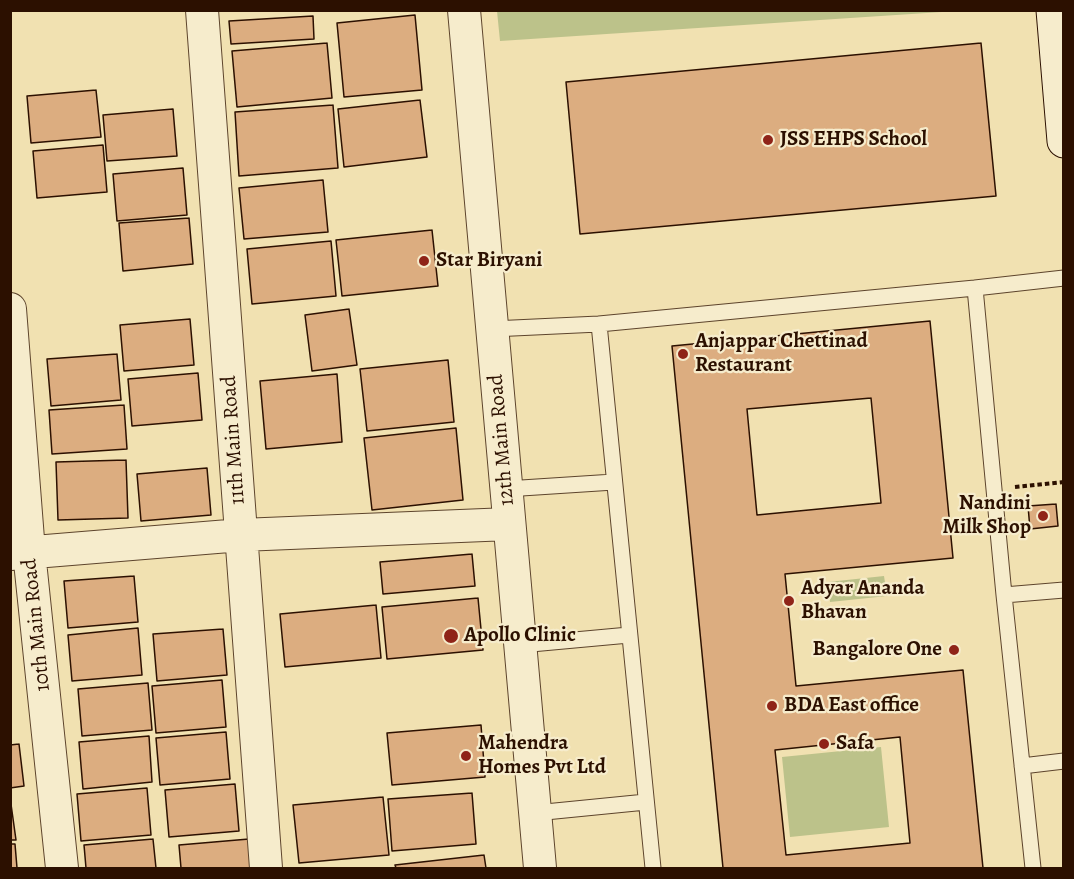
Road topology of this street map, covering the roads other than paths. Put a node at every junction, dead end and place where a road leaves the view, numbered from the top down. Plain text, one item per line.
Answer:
1 (202, 10) edge
2 (464, 10) edge
3 (1053, 10) edge
4 (1064, 141) edge
5 (1064, 278) edge
6 (975, 288) junction
7 (10, 309) edge
8 (599, 324) junction
9 (492, 329) junction
10 (615, 482) junction
11 (506, 489) junction
12 (509, 524) junction
13 (241, 535) junction
14 (20, 553) edge
15 (1064, 590) edge
16 (1004, 595) junction
17 (628, 634) junction
18 (520, 645) junction
19 (1064, 761) edge
20 (1022, 766) junction
21 (646, 802) junction
22 (535, 813) junction
23 (62, 868) edge
24 (266, 868) edge
25 (540, 868) edge
26 (653, 868) edge
27 (1033, 868) edge

1 - 13 street, 11th Main Road
2 - 9 street, 12th Main Road
3 - 4 main road
5 - 6 lane
6 - 8 lane
6 - 16 lane
7 - 14 street, 10th Main Road
8 - 9 lane
8 - 10 lane
9 - 11 street, 12th Main Road
10 - 11 lane
10 - 17 lane
11 - 12 street, 12th Main Road
12 - 13 street
12 - 18 street, 12th Main Road
13 - 14 street
13 - 24 street, 11th Main Road
14 - 23 street, 10th Main Road
15 - 16 lane
16 - 20 lane
17 - 18 lane
17 - 21 lane
18 - 22 street, 12th Main Road
19 - 20 lane
20 - 27 lane
21 - 22 lane
21 - 26 lane
22 - 25 street, 12th Main Road

